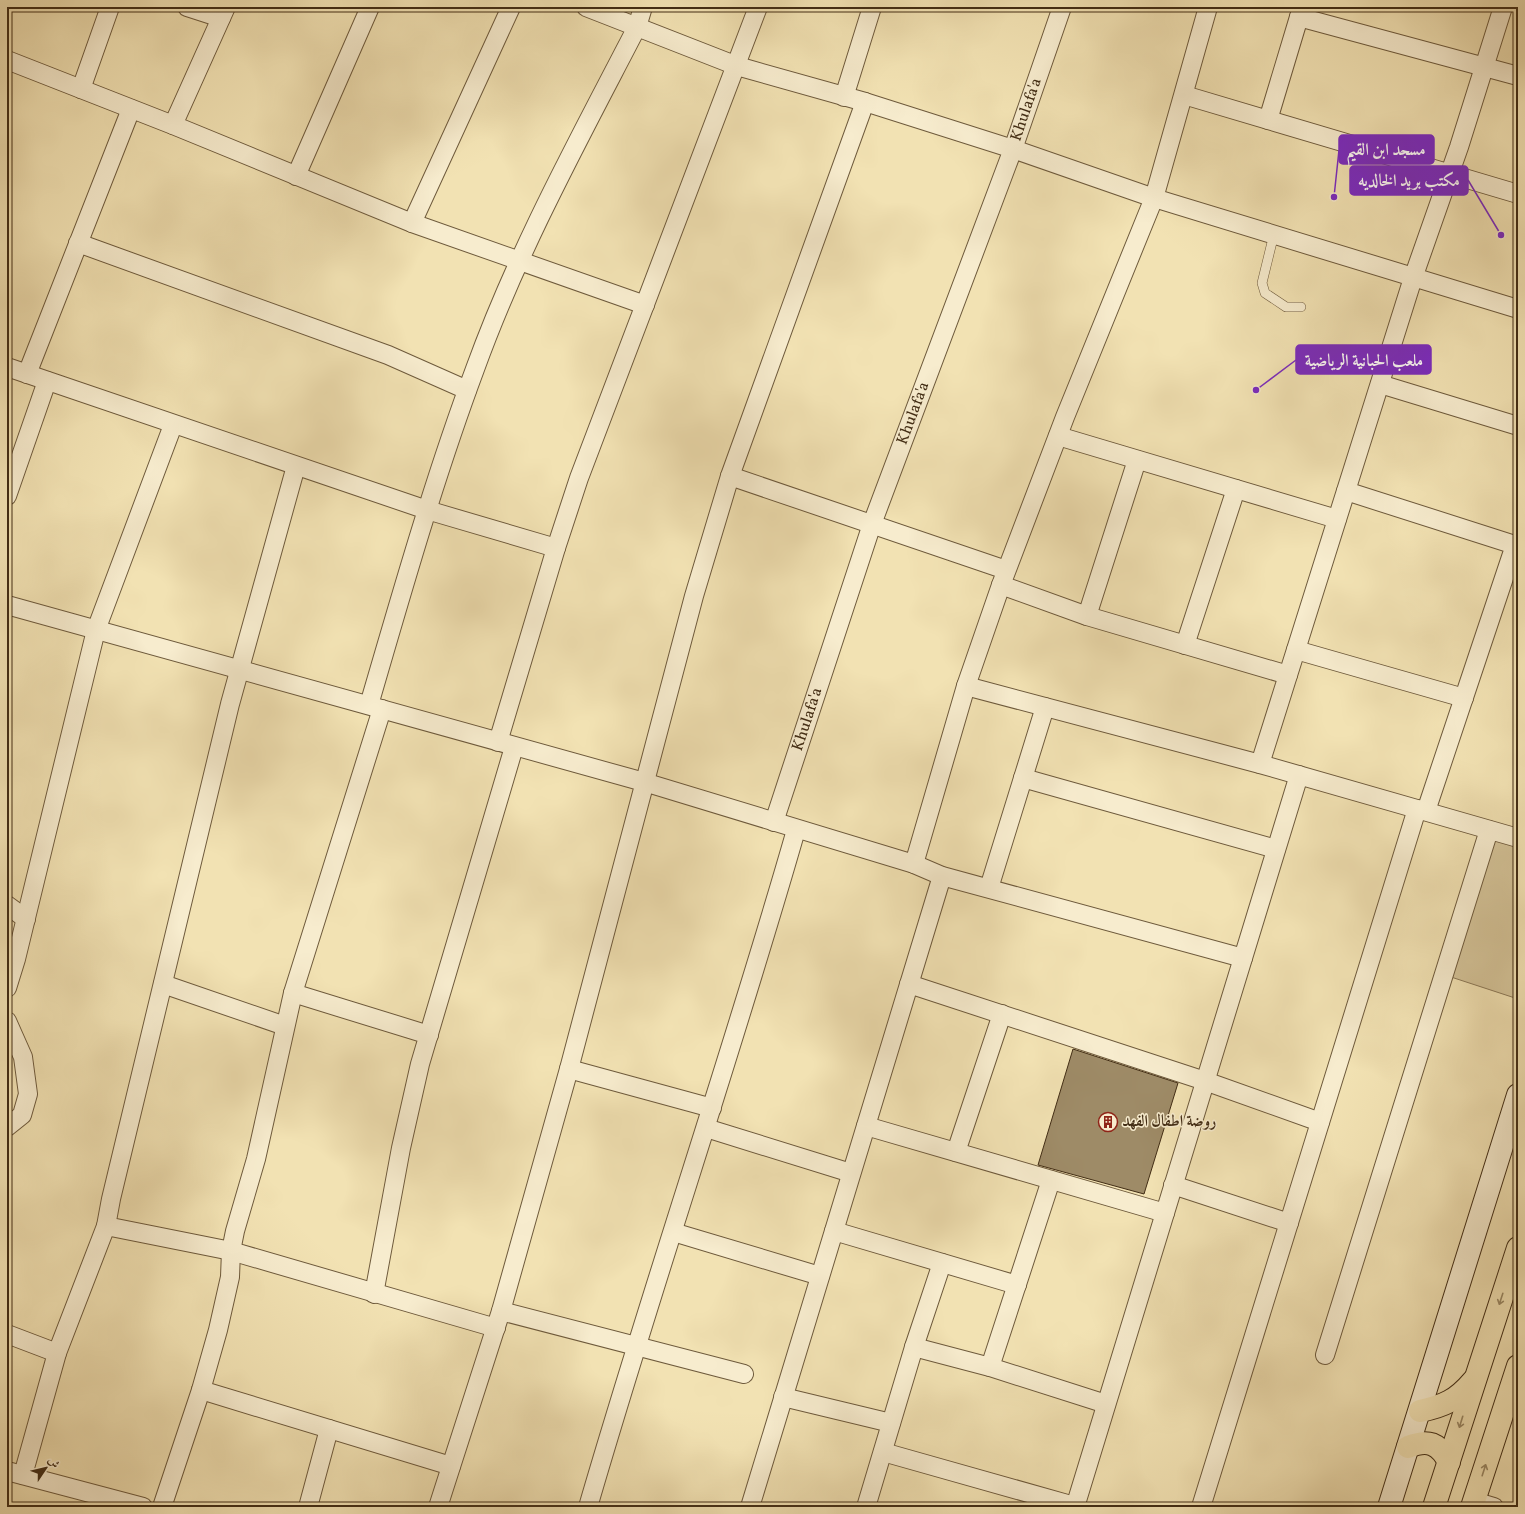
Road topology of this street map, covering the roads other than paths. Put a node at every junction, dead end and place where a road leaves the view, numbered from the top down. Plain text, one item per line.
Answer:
1 (110, 7) edge
2 (188, 7) edge
3 (370, 7) edge
4 (511, 7) edge
5 (586, 7) edge
6 (643, 7) edge
7 (758, 7) edge
8 (872, 7) edge
9 (1062, 7) edge
10 (1208, 7) edge
11 (1503, 7) edge
12 (223, 12) edge
13 (1301, 12) edge
14 (637, 27) junction
15 (9, 66) edge
16 (737, 66) junction
17 (1484, 67) junction
18 (1518, 76) edge
19 (81, 89) junction
20 (1184, 95) junction
21 (844, 97) junction
22 (865, 102) junction
23 (131, 109) junction
24 (1268, 120) junction
25 (173, 125) junction
26 (1013, 149) junction
27 (1449, 174) junction
28 (296, 176) junction
29 (1518, 194) edge
30 (1154, 198) junction
31 (412, 223) junction
32 (1274, 234) junction
33 (78, 243) junction
34 (519, 260) junction
35 (1413, 278) junction
36 (645, 305) junction
37 (1302, 307) dead end
38 (1518, 309) edge
39 (7, 367) edge
40 (27, 374) junction
41 (47, 381) junction
42 (1380, 384) junction
43 (467, 390) junction
44 (173, 425) junction
45 (1518, 426) edge
46 (1058, 436) junction
47 (1137, 460) junction
48 (296, 466) junction
49 (730, 476) junction
50 (1236, 489) junction
51 (1346, 491) junction
52 (7, 496) edge
53 (427, 510) junction
54 (1337, 519) junction
55 (872, 524) junction
56 (1517, 545) edge
57 (556, 548) junction
58 (1003, 578) junction
59 (7, 605) edge
60 (1087, 616) junction
61 (96, 630) junction
62 (1185, 645) junction
63 (1296, 650) junction
64 (239, 671) junction
65 (1288, 675) junction
66 (966, 686) junction
67 (1464, 698) junction
68 (376, 707) junction
69 (1045, 707) junction
70 (506, 745) junction
71 (1260, 764) junction
72 (1299, 775) junction
73 (1023, 778) junction
74 (644, 782) junction
75 (1421, 810) junction
76 (774, 822) junction
77 (796, 830) junction
78 (1489, 830) junction
79 (1518, 838) edge
80 (1276, 849) junction
81 (914, 864) junction
82 (942, 876) junction
83 (989, 888) junction
84 (7, 905) edge
85 (26, 919) junction
86 (1243, 958) junction
87 (163, 984) junction
88 (909, 984) junction
89 (7, 988) edge
90 (293, 993) junction
91 (1002, 1014) junction
92 (7, 1022) edge
93 (285, 1026) junction
94 (429, 1035) junction
95 (569, 1069) junction
96 (1205, 1081) junction
97 (1518, 1095) edge
98 (712, 1108) junction
99 (1320, 1122) junction
100 (866, 1126) junction
101 (7, 1127) edge
102 (706, 1128) junction
103 (956, 1152) junction
104 (852, 1173) junction
105 (1050, 1180) junction
106 (1173, 1186) junction
107 (1165, 1213) junction
108 (1289, 1223) junction
109 (106, 1226) junction
110 (834, 1231) junction
111 (673, 1232) junction
112 (1518, 1248) edge
113 (231, 1251) junction
114 (942, 1263) junction
115 (820, 1276) junction
116 (1017, 1285) junction
117 (374, 1294) junction
118 (501, 1311) junction
119 (496, 1328) junction
120 (7, 1334) edge
121 (635, 1346) junction
122 (914, 1347) junction
123 (57, 1353) junction
124 (1325, 1355) dead end
125 (1518, 1366) edge
126 (990, 1367) junction
127 (744, 1374) dead end
128 (1475, 1378) junction
129 (201, 1390) junction
130 (783, 1397) junction
131 (1106, 1404) junction
132 (1420, 1411) junction
133 (892, 1423) junction
134 (329, 1429) junction
135 (1408, 1447) junction
136 (883, 1452) junction
137 (1449, 1462) junction
138 (451, 1466) junction
139 (15, 1473) edge
140 (1480, 1505) edge
141 (143, 1507) edge
142 (162, 1507) edge
143 (308, 1507) edge
144 (438, 1507) edge
145 (588, 1507) edge
146 (750, 1507) edge
147 (866, 1507) edge
148 (1076, 1507) edge
149 (1201, 1507) edge
150 (1389, 1507) edge
151 (1434, 1507) edge

1 - 19 street
2 - 12 street
3 - 28 street
4 - 31 street
5 - 14 street
6 - 14 street
7 - 16 street
8 - 21 street
9 - 26 street, Khulafa'a
10 - 20 street
11 - 17 street
12 - 25 street
13 - 17 street
13 - 24 street
14 - 16 street
14 - 34 street
15 - 19 street
16 - 21 street
16 - 36 street
17 - 18 street
17 - 27 street
19 - 23 street
20 - 24 street
20 - 30 street
21 - 22 street
22 - 26 street
22 - 49 street
23 - 25 street
23 - 33 street
24 - 27 street
25 - 28 street
26 - 30 street
26 - 55 street, Khulafa'a
27 - 29 street
27 - 35 street
28 - 31 street
30 - 32 street
30 - 46 street
31 - 34 street
32 - 35 street
32 - 37 lane
33 - 40 street
33 - 43 street
34 - 36 street
34 - 43 street
35 - 38 street
35 - 42 street
36 - 57 street
39 - 40 street
40 - 41 street
41 - 44 street
41 - 52 street
42 - 45 street
42 - 51 street
43 - 53 street
44 - 48 street
44 - 61 street
46 - 47 street
46 - 58 street
47 - 50 street
47 - 60 street
48 - 53 street
48 - 64 street
49 - 55 street
49 - 74 street
50 - 54 street
50 - 62 street
51 - 54 street
51 - 56 street
53 - 57 street
53 - 68 street
54 - 63 street
55 - 58 street
55 - 76 street, Khulafa'a
56 - 67 street
57 - 70 street
58 - 60 street
58 - 66 street
59 - 61 street
60 - 62 street
61 - 64 street
61 - 85 street
62 - 65 street
63 - 65 street
63 - 67 street
64 - 68 street
64 - 87 street
65 - 71 street
66 - 69 street
66 - 81 street
67 - 75 street
68 - 70 street
68 - 90 street
69 - 71 street
69 - 73 street
70 - 74 street
70 - 94 street
71 - 72 street
72 - 75 street
72 - 80 street
73 - 80 street
73 - 83 street
74 - 76 street
74 - 95 street
75 - 78 street
75 - 99 street
76 - 77 street
77 - 81 street
77 - 98 street
78 - 79 street
78 - 124 street
80 - 86 street
81 - 82 street
82 - 83 street
82 - 88 street
83 - 86 street
84 - 85 street
85 - 89 street
86 - 96 street
87 - 93 street
87 - 109 street
88 - 91 street
88 - 100 street
90 - 93 street
90 - 94 street
91 - 96 street
91 - 103 street
92 - 101 street
93 - 113 street
94 - 117 street
95 - 98 street
95 - 118 street
96 - 99 street
96 - 106 street
97 - 132 main road
98 - 102 street
99 - 108 street
100 - 103 street
100 - 104 street
102 - 104 street
102 - 111 street
103 - 105 street
104 - 110 street
105 - 107 street
105 - 116 street
106 - 107 street
106 - 108 street
107 - 131 street
108 - 149 street
109 - 113 street
109 - 123 street
110 - 114 street
110 - 115 street
111 - 115 street
111 - 121 street
112 -> 128 highway
113 - 117 street
113 - 129 street
114 - 116 street
114 - 122 street
115 - 130 street
116 - 126 street
117 - 119 street
118 - 119 street
118 - 121 street
119 - 138 street
120 - 123 street
121 - 127 street
121 - 145 street
122 - 126 street
122 - 133 street
123 - 139 street
140 -> 125 highway
126 - 131 street
128 - 132 highway
128 -> 137 highway
129 - 134 street
129 - 142 street
130 - 133 street
130 - 146 street
131 - 148 street
132 - 135 main road
133 - 136 street
134 - 138 street
134 - 143 street
135 - 137 highway
135 - 150 main road
136 - 147 street
136 - 148 street
137 - 151 highway
138 - 144 street
139 - 141 street

